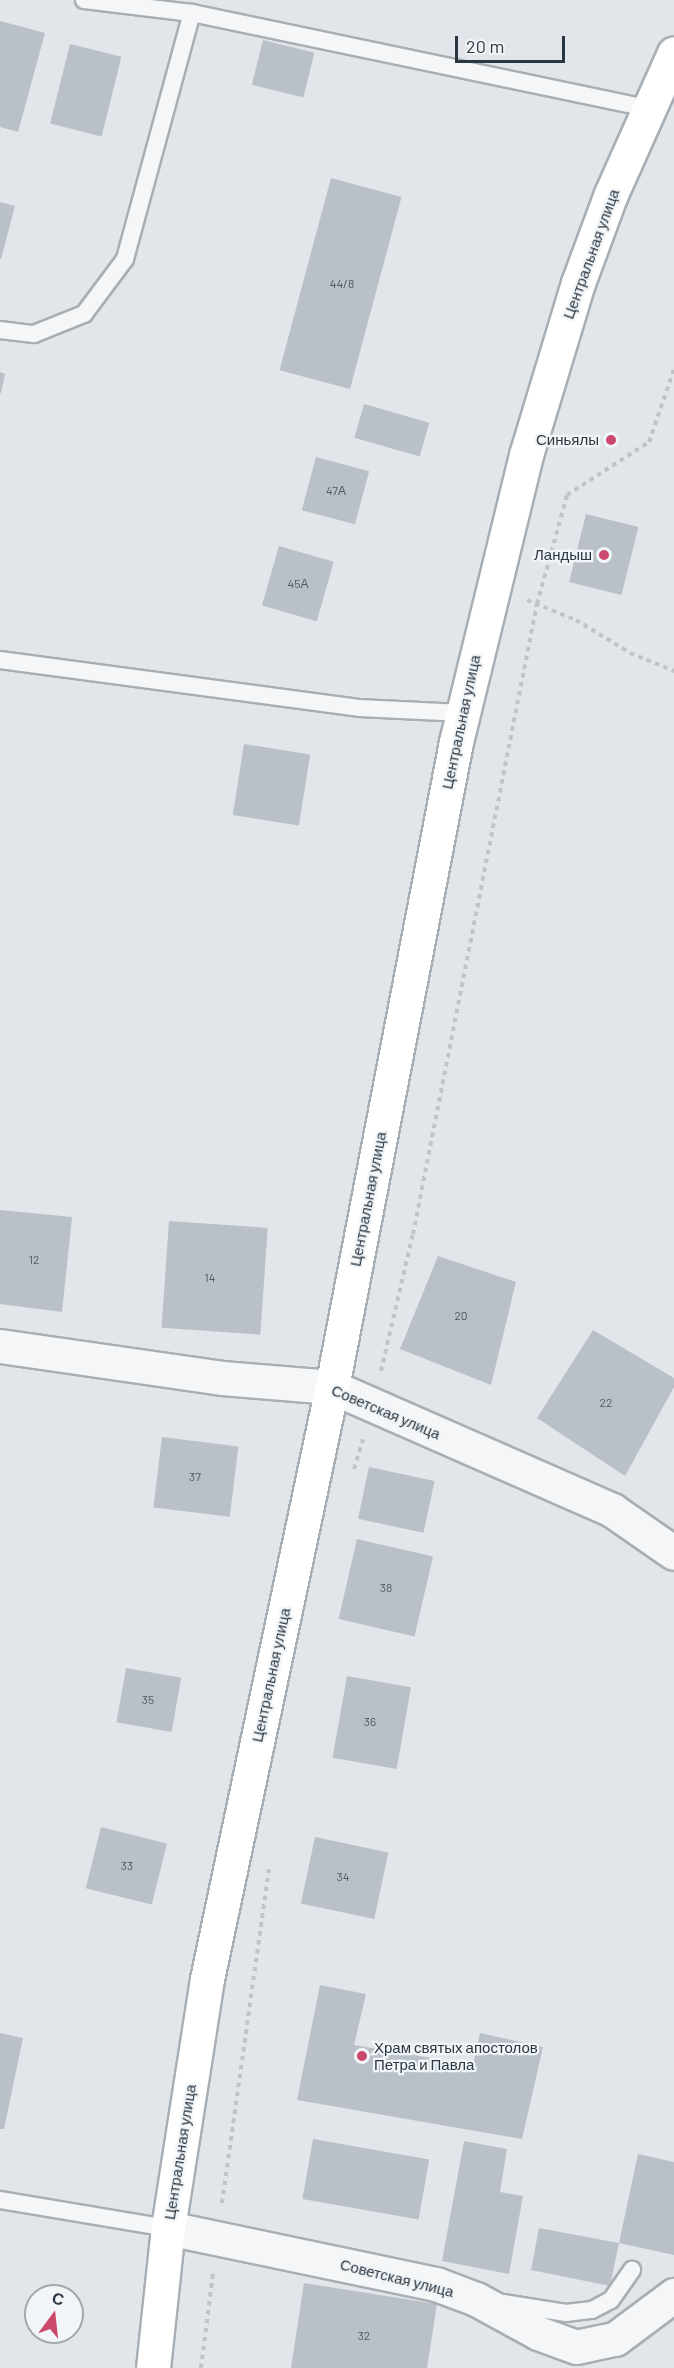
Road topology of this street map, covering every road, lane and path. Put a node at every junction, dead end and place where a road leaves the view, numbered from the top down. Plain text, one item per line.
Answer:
1 (84, 0) edge
2 (192, 13) junction
3 (674, 53) edge
4 (647, 108) junction
5 (0, 330) edge
6 (674, 369) edge
7 (490, 589) junction
8 (537, 604) junction
9 (0, 660) edge
10 (674, 671) edge
11 (463, 713) junction
12 (0, 1346) edge
13 (332, 1387) junction
14 (674, 1552) edge
15 (0, 2200) edge
16 (168, 2228) junction
17 (217, 2238) junction
18 (632, 2270) dead end
19 (674, 2295) edge
20 (476, 2299) junction
21 (153, 2368) edge
22 (201, 2368) edge

1 - 2 lane
2 - 4 lane
2 - 5 lane
3 - 4 street, Центральная улица
4 - 7 street, Центральная улица
6 - 8 path
7 - 8 path
7 - 11 street, Центральная улица
8 - 10 path
9 - 11 lane
11 - 13 street, Центральная улица
12 - 13 street, Советская улица
13 - 14 street, Советская улица
13 - 16 street, Центральная улица
15 - 16 lane
16 - 17 street, Советская улица
16 - 21 street, Центральная улица
17 - 20 street, Советская улица
17 - 22 path
18 - 20 lane
19 - 20 street, Советская улица

